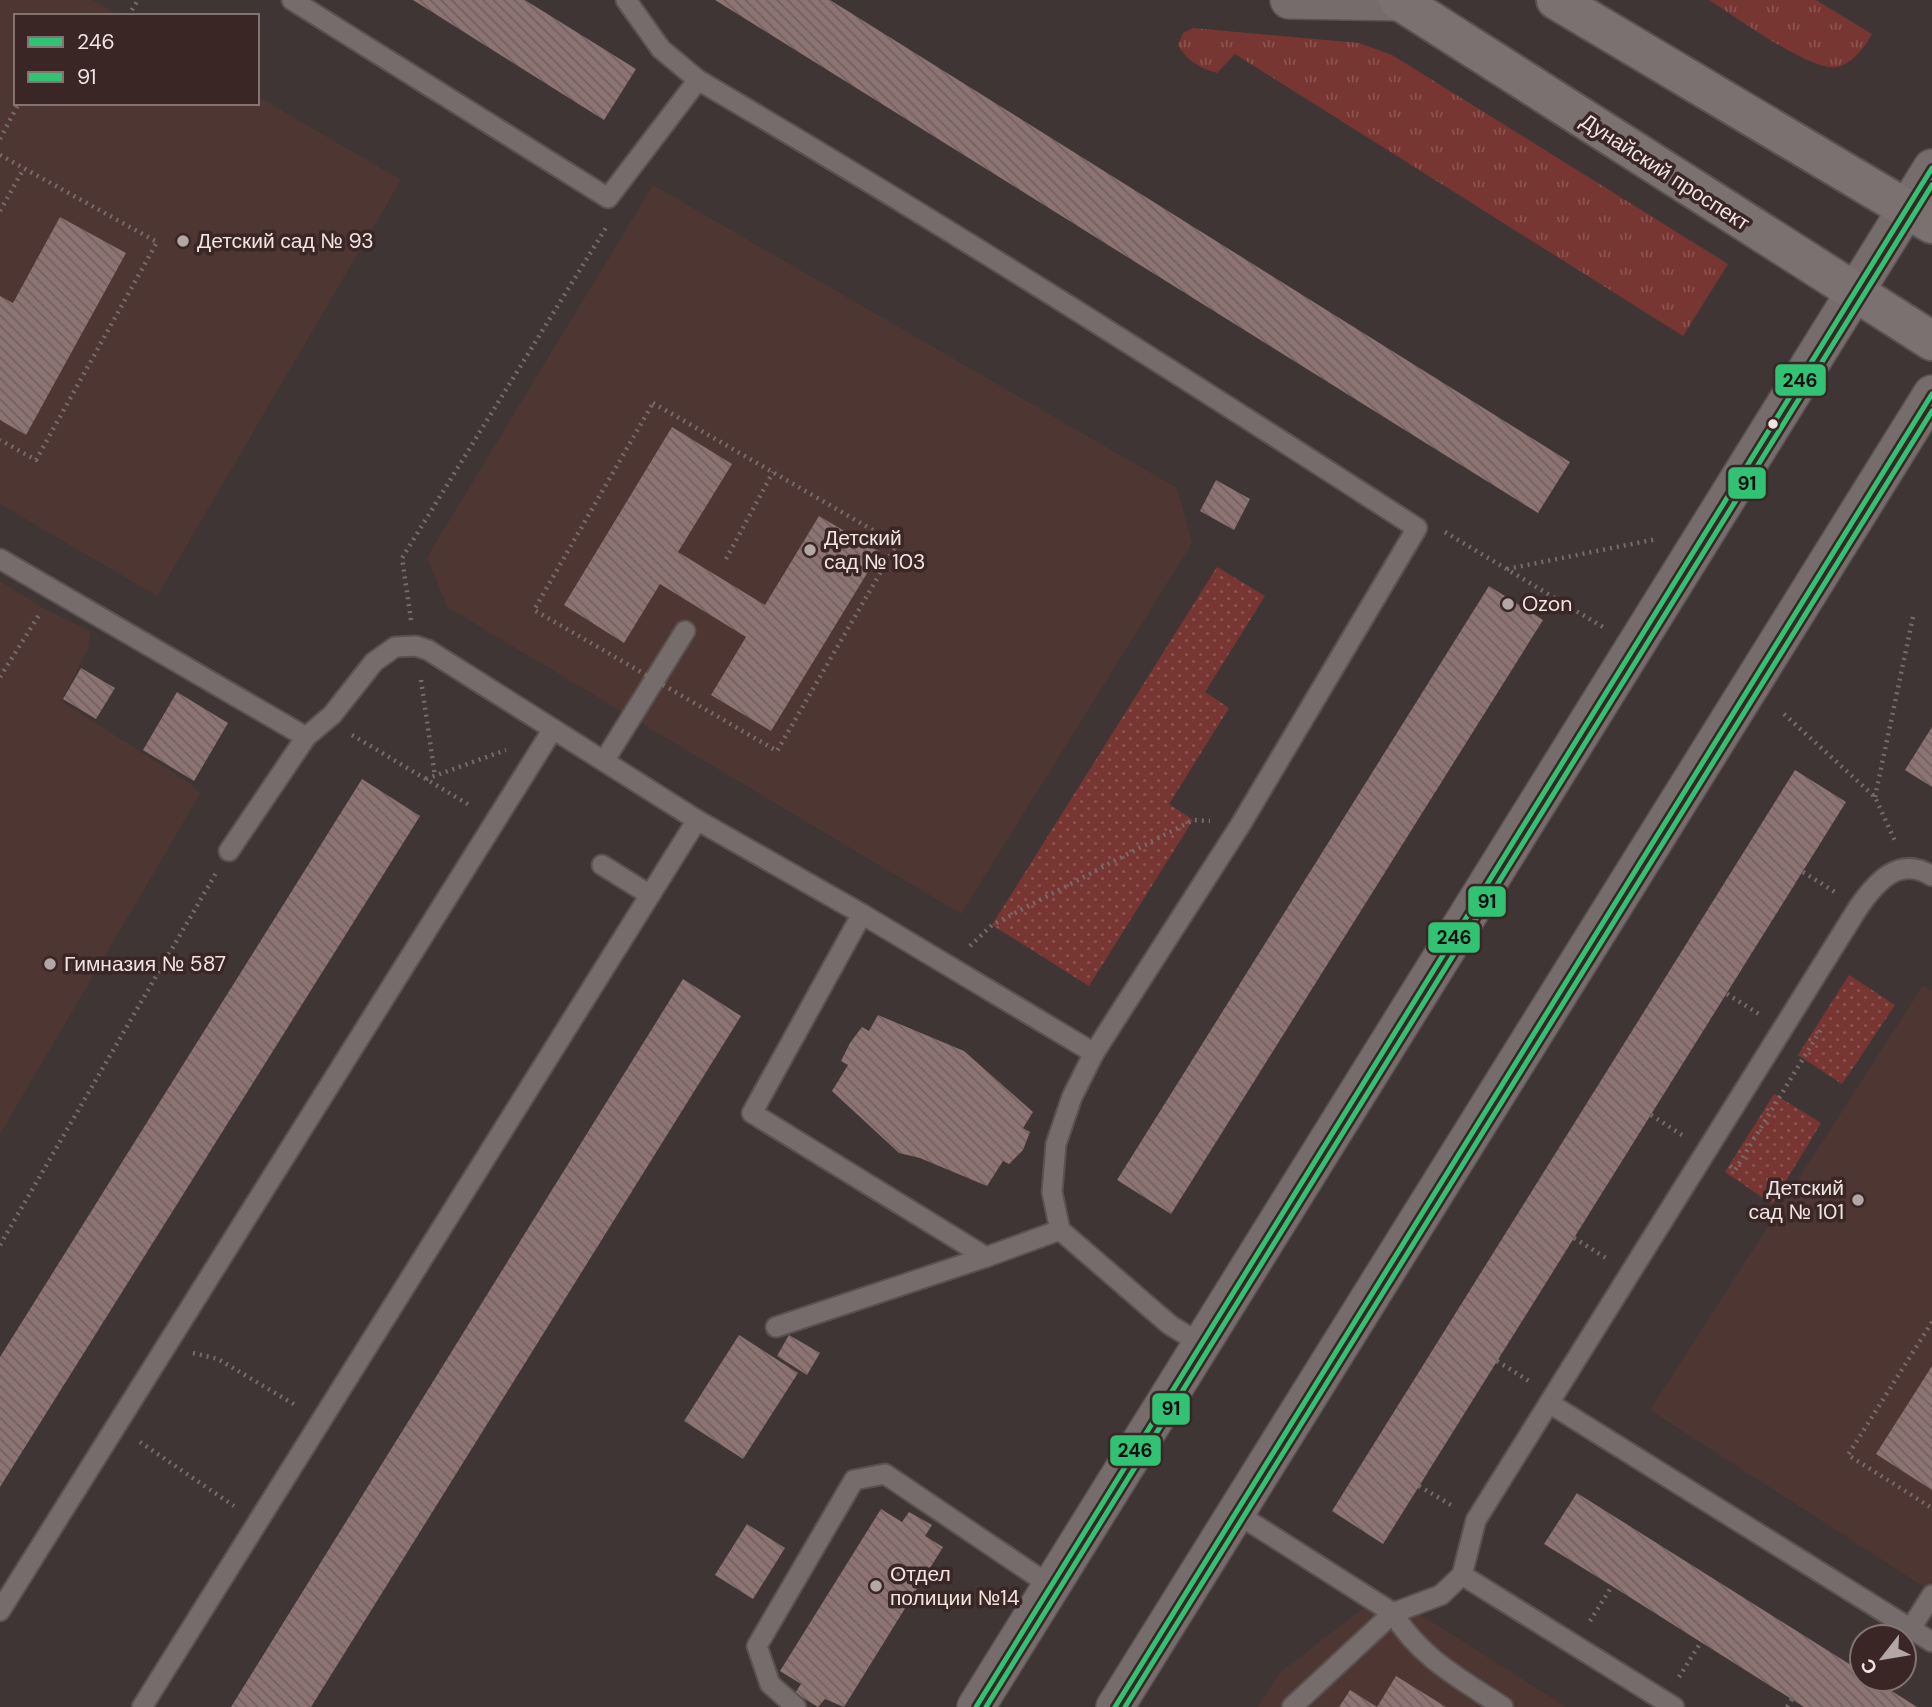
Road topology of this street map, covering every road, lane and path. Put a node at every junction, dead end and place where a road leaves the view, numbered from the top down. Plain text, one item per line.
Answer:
1 (292, 0) edge
2 (626, 0) edge
3 (1289, 0) edge
4 (1556, 0) edge
5 (1400, 1) edge
6 (698, 80) junction
7 (18, 105) edge
8 (0, 139) edge
9 (0, 155) edge
10 (24, 168) junction
11 (1932, 168) edge
12 (608, 198) junction
13 (0, 211) edge
14 (1919, 216) edge
15 (1853, 293) junction
16 (1932, 341) edge
17 (1932, 394) edge
18 (0, 440) edge
19 (773, 472) junction
20 (1418, 528) junction
21 (1657, 539) dead end
22 (0, 559) edge
23 (726, 559) dead end
24 (1507, 569) junction
25 (52, 590) junction
26 (1913, 617) dead end
27 (1604, 627) dead end
28 (685, 631) dead end
29 (416, 646) junction
30 (0, 677) edge
31 (654, 680) junction
32 (1784, 714) dead end
33 (327, 720) junction
34 (551, 732) junction
35 (306, 737) junction
36 (604, 761) junction
37 (435, 776) junction
38 (426, 779) junction
39 (1875, 797) junction
40 (697, 820) junction
41 (496, 821) junction
42 (1241, 824) junction
43 (229, 851) joint
44 (602, 865) dead end
45 (1906, 867) junction
46 (1803, 872) dead end
47 (1932, 876) edge
48 (650, 895) junction
49 (1858, 908) junction
50 (862, 914) junction
51 (949, 966) junction
52 (1727, 994) dead end
53 (1784, 1029) junction
54 (1094, 1053) junction
55 (1651, 1115) dead end
56 (1707, 1151) junction
57 (1060, 1230) junction
58 (1574, 1238) dead end
59 (0, 1245) edge
60 (986, 1257) junction
61 (1630, 1274) junction
62 (1932, 1322) edge
63 (776, 1327) dead end
64 (1201, 1344) junction
65 (166, 1347) junction
66 (1497, 1361) dead end
67 (1551, 1399) junction
68 (321, 1421) junction
69 (116, 1427) junction
70 (1419, 1486) dead end
71 (1932, 1508) edge
72 (1236, 1513) junction
73 (1476, 1520) junction
74 (257, 1524) junction
75 (1462, 1575) junction
76 (1051, 1586) junction
77 (1612, 1586) dead end
78 (1932, 1595) edge
79 (0, 1611) edge
80 (1393, 1613) junction
81 (1902, 1623) edge
82 (1915, 1623) edge
83 (1701, 1642) dead end
84 (1575, 1646) junction
85 (1791, 1699) dead end
86 (1669, 1704) edge
87 (142, 1707) edge
88 (796, 1707) edge
89 (976, 1707) edge
90 (1115, 1707) edge
91 (1293, 1707) edge
92 (1503, 1707) edge
93 (1787, 1707) edge

1 - 12 lane
2 - 6 lane
3 - 5 street
4 - 14 main road
5 - 15 main road, Дунайский проспект
6 - 12 lane
6 - 20 lane
7 - 8 path
9 - 10 path
10 - 13 path
10 - 18 path
11 - 14 street
12 - 29 path
14 - 15 street
15 - 16 main road, Дунайский проспект
15 - 64 street
17 - 72 street
19 - 23 path
19 - 31 path
19 - 31 path
20 - 24 path
20 - 42 lane
21 - 24 path
22 - 25 lane
24 - 27 path
25 - 30 path
25 - 35 lane
26 - 39 path
28 - 31 lane
29 - 33 lane
29 - 34 lane
29 - 37 path
31 - 36 lane
32 - 39 path
33 - 35 lane
33 - 38 path
34 - 36 lane
34 - 37 path
34 - 41 lane
35 - 43 lane
36 - 40 lane
37 - 38 path
38 - 41 path
39 - 45 path
40 - 48 lane
40 - 50 lane
41 - 65 lane
42 - 51 path
42 - 54 lane
43 - 59 path
44 - 48 lane
45 - 47 lane
45 - 49 lane
46 - 49 path
48 - 68 lane
49 - 53 lane
50 - 51 lane
50 - 60 lane
51 - 54 lane
52 - 53 path
53 - 56 lane
54 - 57 lane
55 - 56 path
56 - 61 lane
57 - 60 lane
57 - 64 lane
58 - 61 path
60 - 63 lane
61 - 67 lane
62 - 71 path
64 - 76 street
65 - 68 path
65 - 69 lane
66 - 67 path
67 - 73 lane
67 - 81 lane
68 - 74 lane
69 - 74 path
69 - 79 lane
70 - 73 path
72 - 80 lane
72 - 90 street
73 - 75 lane
74 - 87 lane
75 - 80 lane
75 - 84 lane
76 - 88 lane
76 - 89 street
77 - 84 path
78 - 82 lane
80 - 91 lane
80 - 92 lane
83 - 86 path
84 - 86 lane
85 - 93 path

